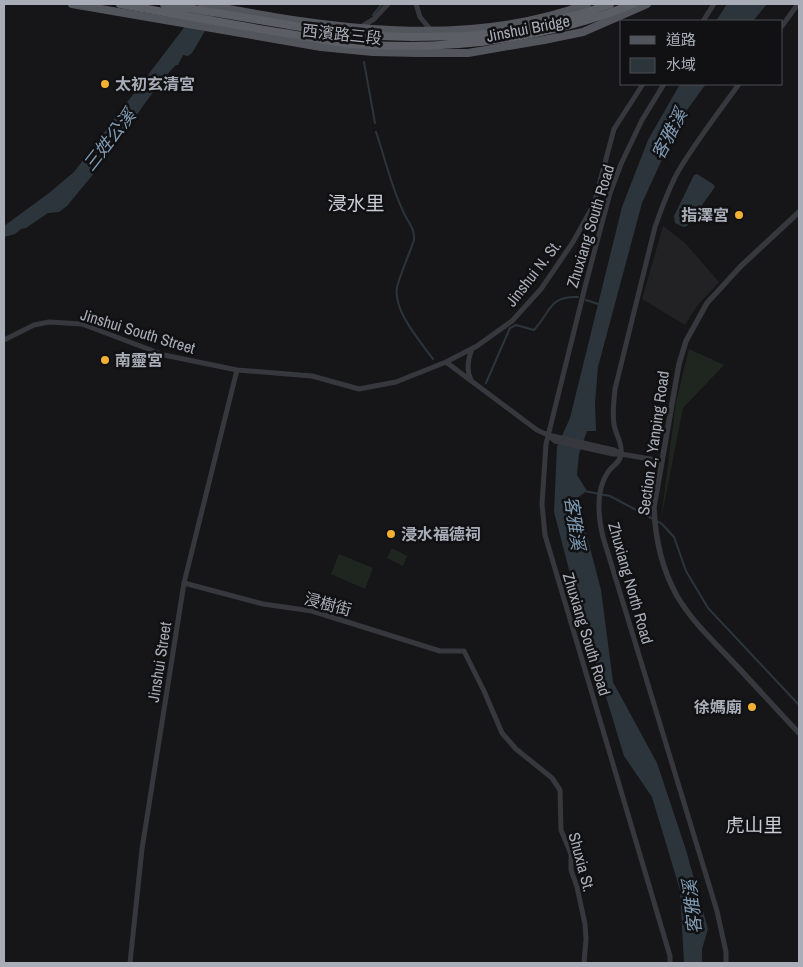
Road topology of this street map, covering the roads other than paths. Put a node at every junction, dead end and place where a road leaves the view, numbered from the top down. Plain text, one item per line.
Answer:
1 (72, 4) edge
2 (120, 4) edge
3 (164, 4) edge
4 (388, 4) edge
5 (416, 4) edge
6 (587, 4) edge
7 (610, 4) edge
8 (633, 4) edge
9 (647, 4) edge
10 (714, 4) edge
11 (798, 4) edge
12 (196, 10) edge
13 (704, 20) edge
14 (783, 25) edge
15 (361, 27) junction
16 (430, 30) junction
17 (467, 37) junction
18 (468, 53) joint
19 (642, 85) edge
20 (663, 85) edge
21 (738, 85) edge
22 (799, 212) edge
23 (4, 340) edge
24 (472, 348) junction
25 (446, 362) junction
26 (237, 370) junction
27 (472, 381) junction
28 (548, 435) junction
29 (621, 454) junction
30 (662, 461) junction
31 (184, 583) junction
32 (464, 651) joint
33 (799, 733) edge
34 (130, 963) edge
35 (584, 963) edge
36 (670, 963) edge
37 (726, 963) edge

1 - 18 main road, 西濱路三段
2 - 12 highway
3 - 12 highway
4 - 15 street
5 - 16 street
6 - 17 main road, Jinshui Bridge
7 - 17 highway, Jinshui Bridge
8 - 17 highway, Jinshui Bridge
9 - 18 main road, Jinshui Bridge
10 - 13 street
11 - 14 street
12 - 15 main road, 西濱路三段
12 - 17 highway
12 - 17 highway
15 - 16 main road, 西濱路三段
16 - 17 main road, 西濱路三段
19 - 24 street, Jinshui N. St.
20 - 28 street, Zhuxiang South Road
21 - 29 street
22 - 30 street, Section 2, Yanping Road
23 - 26 street, Jinshui South Street
24 - 25 street, Jinshui N. St.
24 - 27 street
25 - 26 street, Jinshui N. St.
25 - 27 street
26 - 31 street, Jinshui Street
27 - 28 street
28 - 29 street
28 - 36 street, Zhuxiang South Road
29 - 30 street
29 - 37 street, Zhuxiang North Road
30 - 33 street, Section 2, Yanping Road
31 - 32 street, 浸樹街
31 - 34 street, Jinshui Street
32 - 35 street, Shuxia St.

